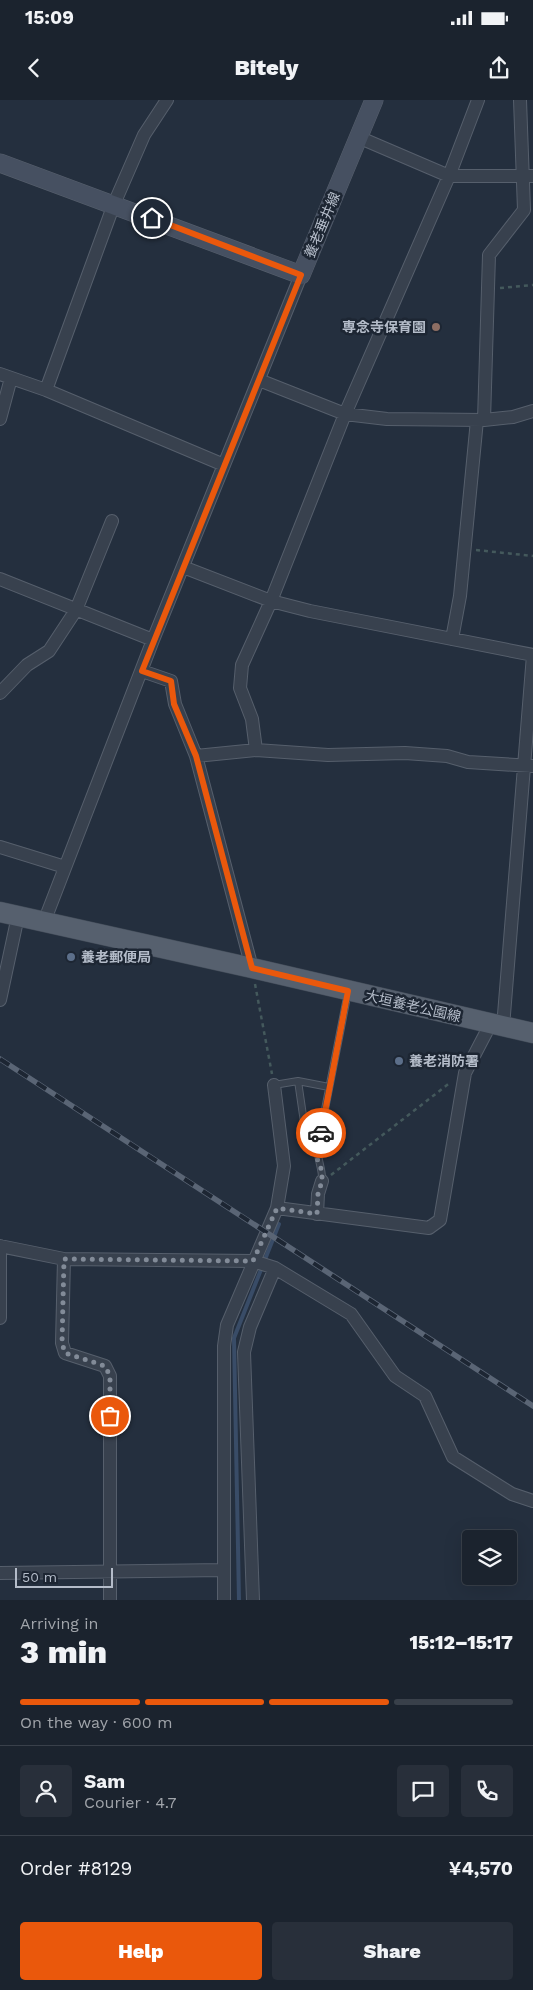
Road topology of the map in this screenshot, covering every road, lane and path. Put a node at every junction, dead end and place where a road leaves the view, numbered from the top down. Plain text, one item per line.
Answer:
1 (167, 100) edge
2 (374, 100) edge
3 (478, 100) edge
4 (520, 100) edge
5 (358, 137) junction
6 (0, 162) edge
7 (449, 176) junction
8 (528, 176) edge
9 (114, 204) junction
10 (301, 275) junction
11 (533, 285) edge
12 (488, 289) junction
13 (6, 376) edge
14 (258, 380) junction
15 (46, 390) junction
16 (533, 411) edge
17 (345, 414) junction
18 (0, 419) edge
19 (481, 420) junction
20 (224, 465) junction
21 (112, 521) dead end
22 (464, 549) junction
23 (533, 556) edge
24 (183, 567) junction
25 (0, 579) edge
26 (271, 601) junction
27 (76, 610) junction
28 (452, 639) junction
29 (154, 640) junction
30 (533, 655) edge
31 (142, 671) junction
32 (0, 693) edge
33 (256, 750) junction
34 (196, 756) junction
35 (529, 766) edge
36 (0, 847) edge
37 (65, 867) junction
38 (9, 914) edge
39 (44, 922) junction
40 (252, 968) junction
41 (348, 991) junction
42 (0, 1000) edge
43 (497, 1026) junction
44 (533, 1033) edge
45 (465, 1073) junction
46 (298, 1081) junction
47 (274, 1085) junction
48 (330, 1087) junction
49 (318, 1145) junction
50 (322, 1181) junction
51 (277, 1208) junction
52 (317, 1214) junction
53 (0, 1246) edge
54 (64, 1259) junction
55 (253, 1261) junction
56 (275, 1268) junction
57 (0, 1318) edge
58 (533, 1501) edge
59 (223, 1570) junction
60 (0, 1572) edge
61 (109, 1572) junction
62 (110, 1600) edge
63 (224, 1600) edge
64 (253, 1600) edge

1 - 9 street
2 - 5 main road, 養老垂井線
3 - 7 street
4 - 8 street
5 - 7 street
5 - 10 main road, 養老垂井線
6 - 9 main road, 養老垂井線
7 - 8 street
7 - 17 street
8 - 12 street
9 - 10 main road, 養老垂井線
9 - 15 street
10 - 14 street
11 - 12 path
12 - 19 street
13 - 15 street
13 - 18 street
14 - 17 street
14 - 20 street
15 - 20 street
16 - 19 street
17 - 19 street
17 - 26 street
19 - 22 street
20 - 24 street
21 - 27 street
22 - 23 path
22 - 28 street
24 - 26 street
24 - 29 street
25 - 27 street
26 - 28 street
26 - 33 street
27 - 29 street
27 - 32 street
28 - 30 street
29 - 31 street
30 - 35 street
31 - 34 street
31 - 37 street
33 - 34 street
33 - 35 street
34 - 40 street
35 - 43 street
36 - 37 street
37 - 39 street
38 - 39 main road, 大垣養老公園線
38 - 42 street
39 - 40 main road, 大垣養老公園線
40 - 41 main road, 大垣養老公園線
40 - 47 path
41 - 43 main road, 大垣養老公園線
41 - 48 lane
43 - 44 main road, 大垣養老公園線
43 - 45 street
45 - 50 path
45 - 52 street
46 - 47 lane
46 - 48 lane
46 - 49 lane
47 - 51 street
48 - 49 lane
49 - 50 lane
50 - 52 street
51 - 52 street
51 - 55 street
53 - 54 street
53 - 57 street
54 - 55 street
54 - 61 street
55 - 56 street
55 - 59 street
56 - 58 street
56 - 64 street
59 - 61 street
59 - 63 street
60 - 61 street
61 - 62 street

